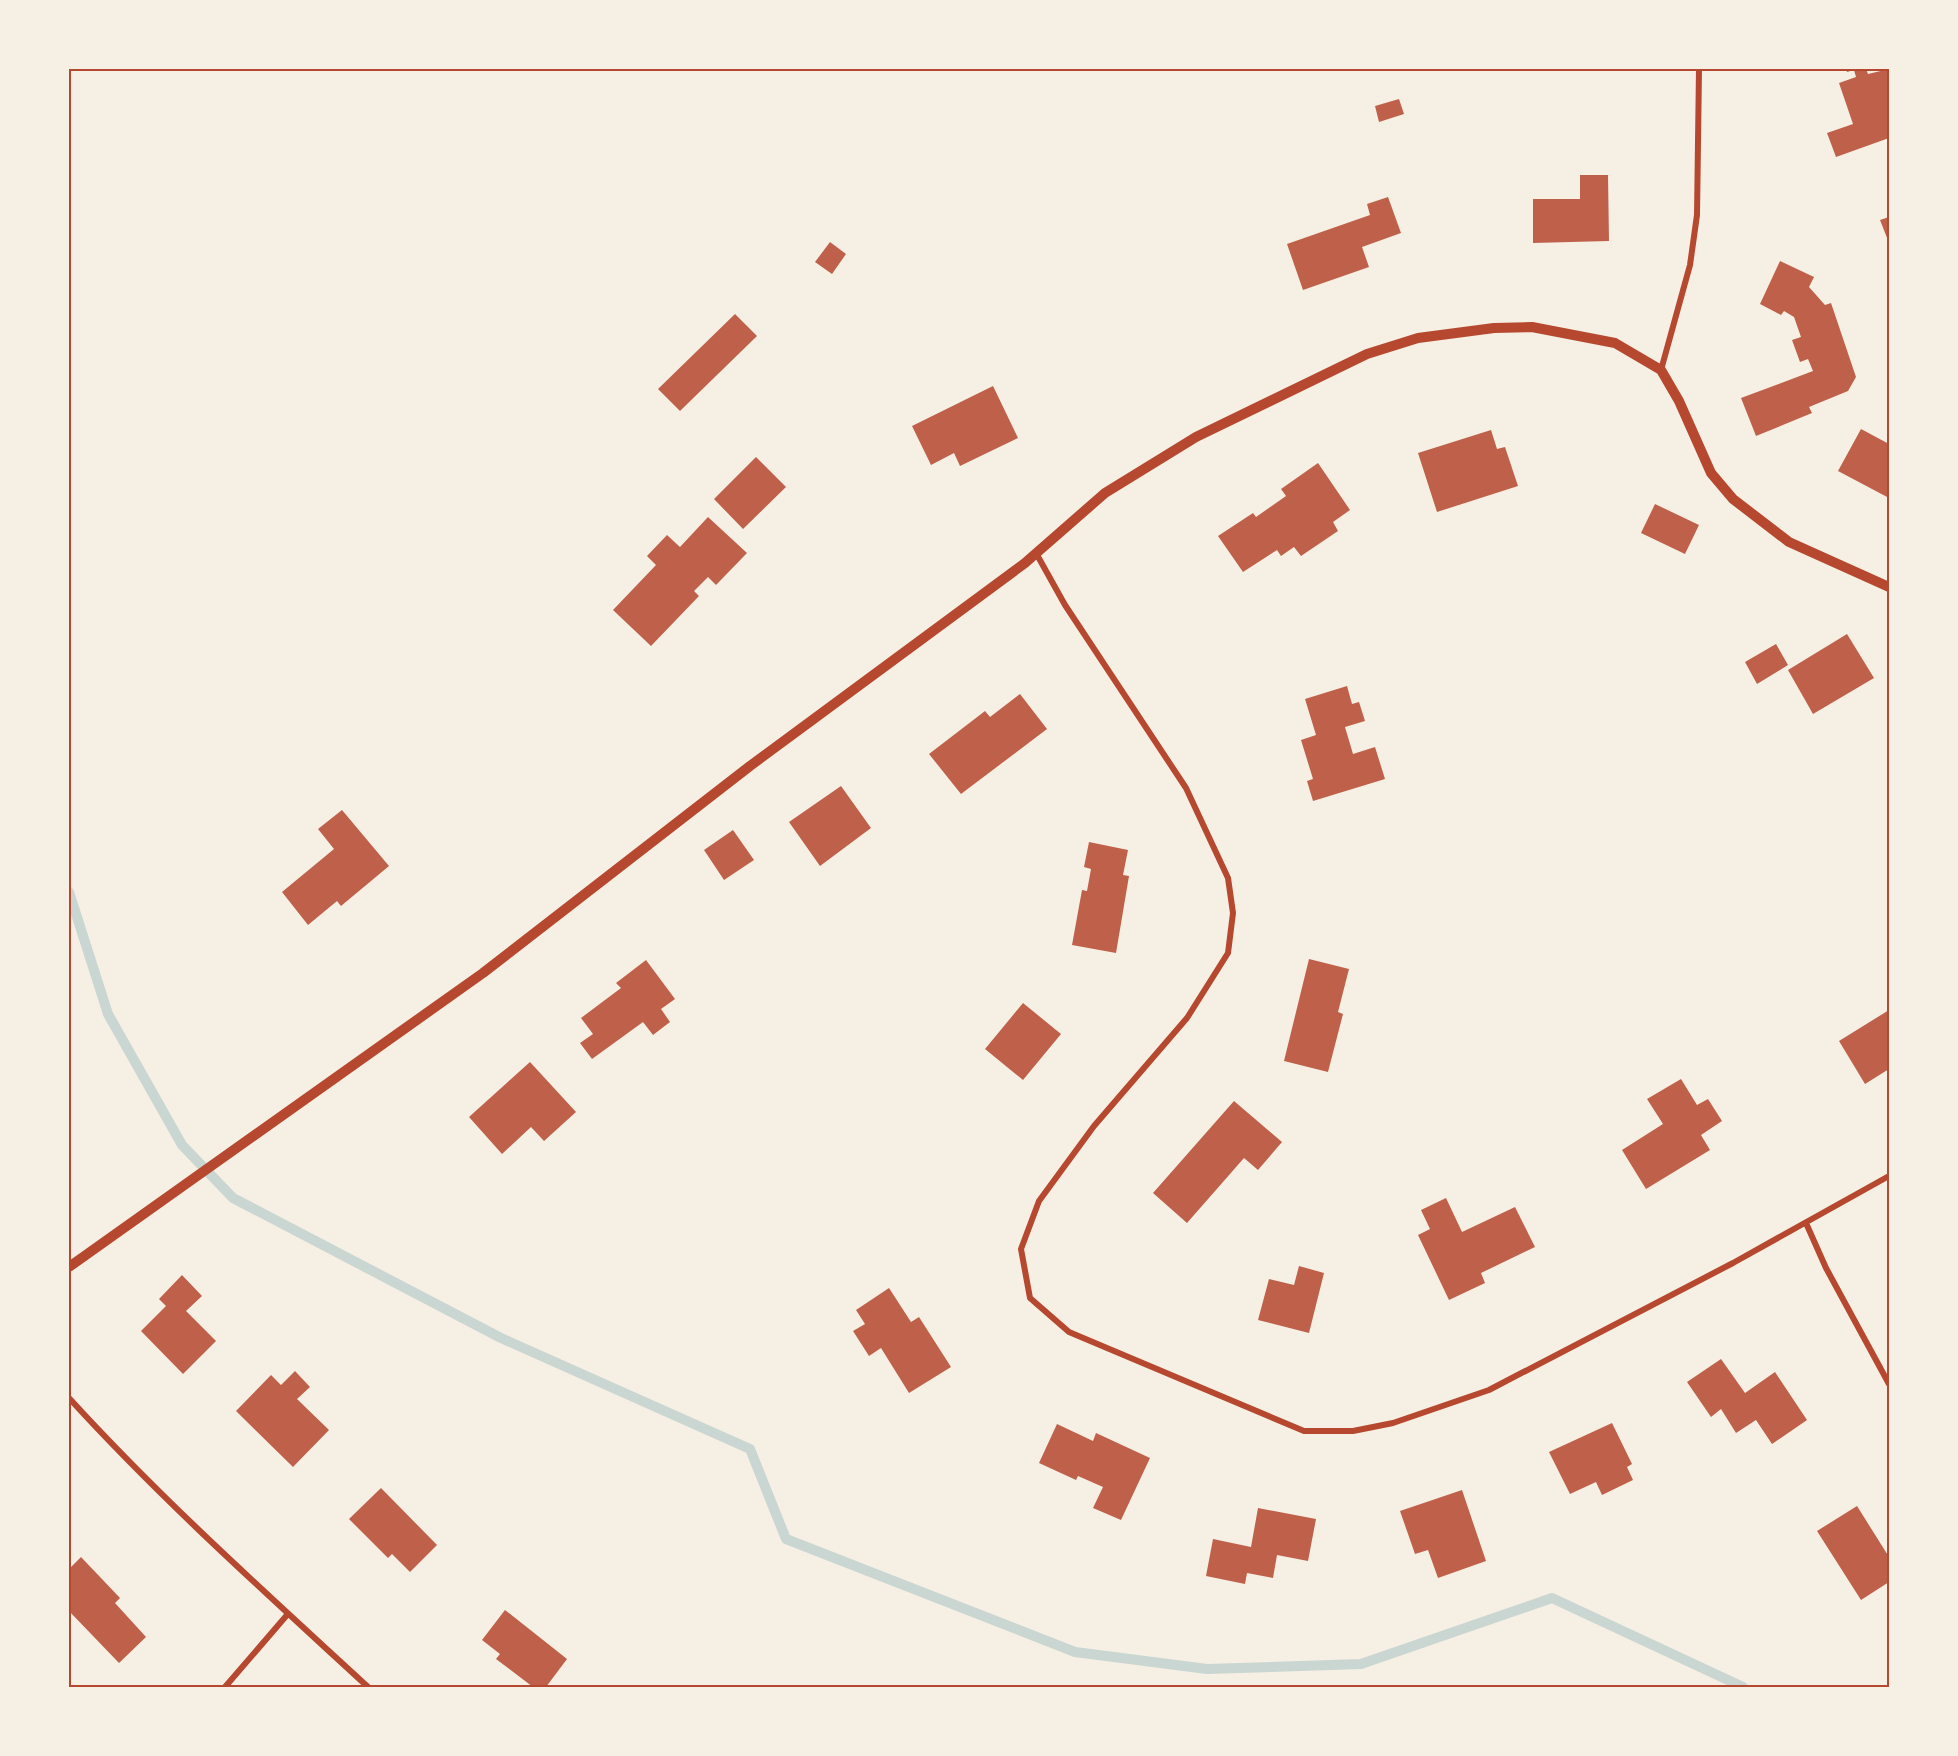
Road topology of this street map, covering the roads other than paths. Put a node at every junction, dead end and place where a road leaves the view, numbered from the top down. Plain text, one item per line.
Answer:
1 (1699, 69) edge
2 (1661, 370) junction
3 (1036, 553) junction
4 (1889, 587) edge
5 (1889, 1176) edge
6 (1806, 1223) junction
7 (69, 1267) edge
8 (1889, 1384) edge
9 (69, 1398) edge
10 (287, 1614) junction
11 (225, 1687) edge
12 (368, 1687) edge

1 - 2 street
2 - 3 street
2 - 4 street
3 - 6 street
3 - 7 street
5 - 6 street
6 - 8 street
9 - 10 street
10 - 11 street
10 - 12 street

